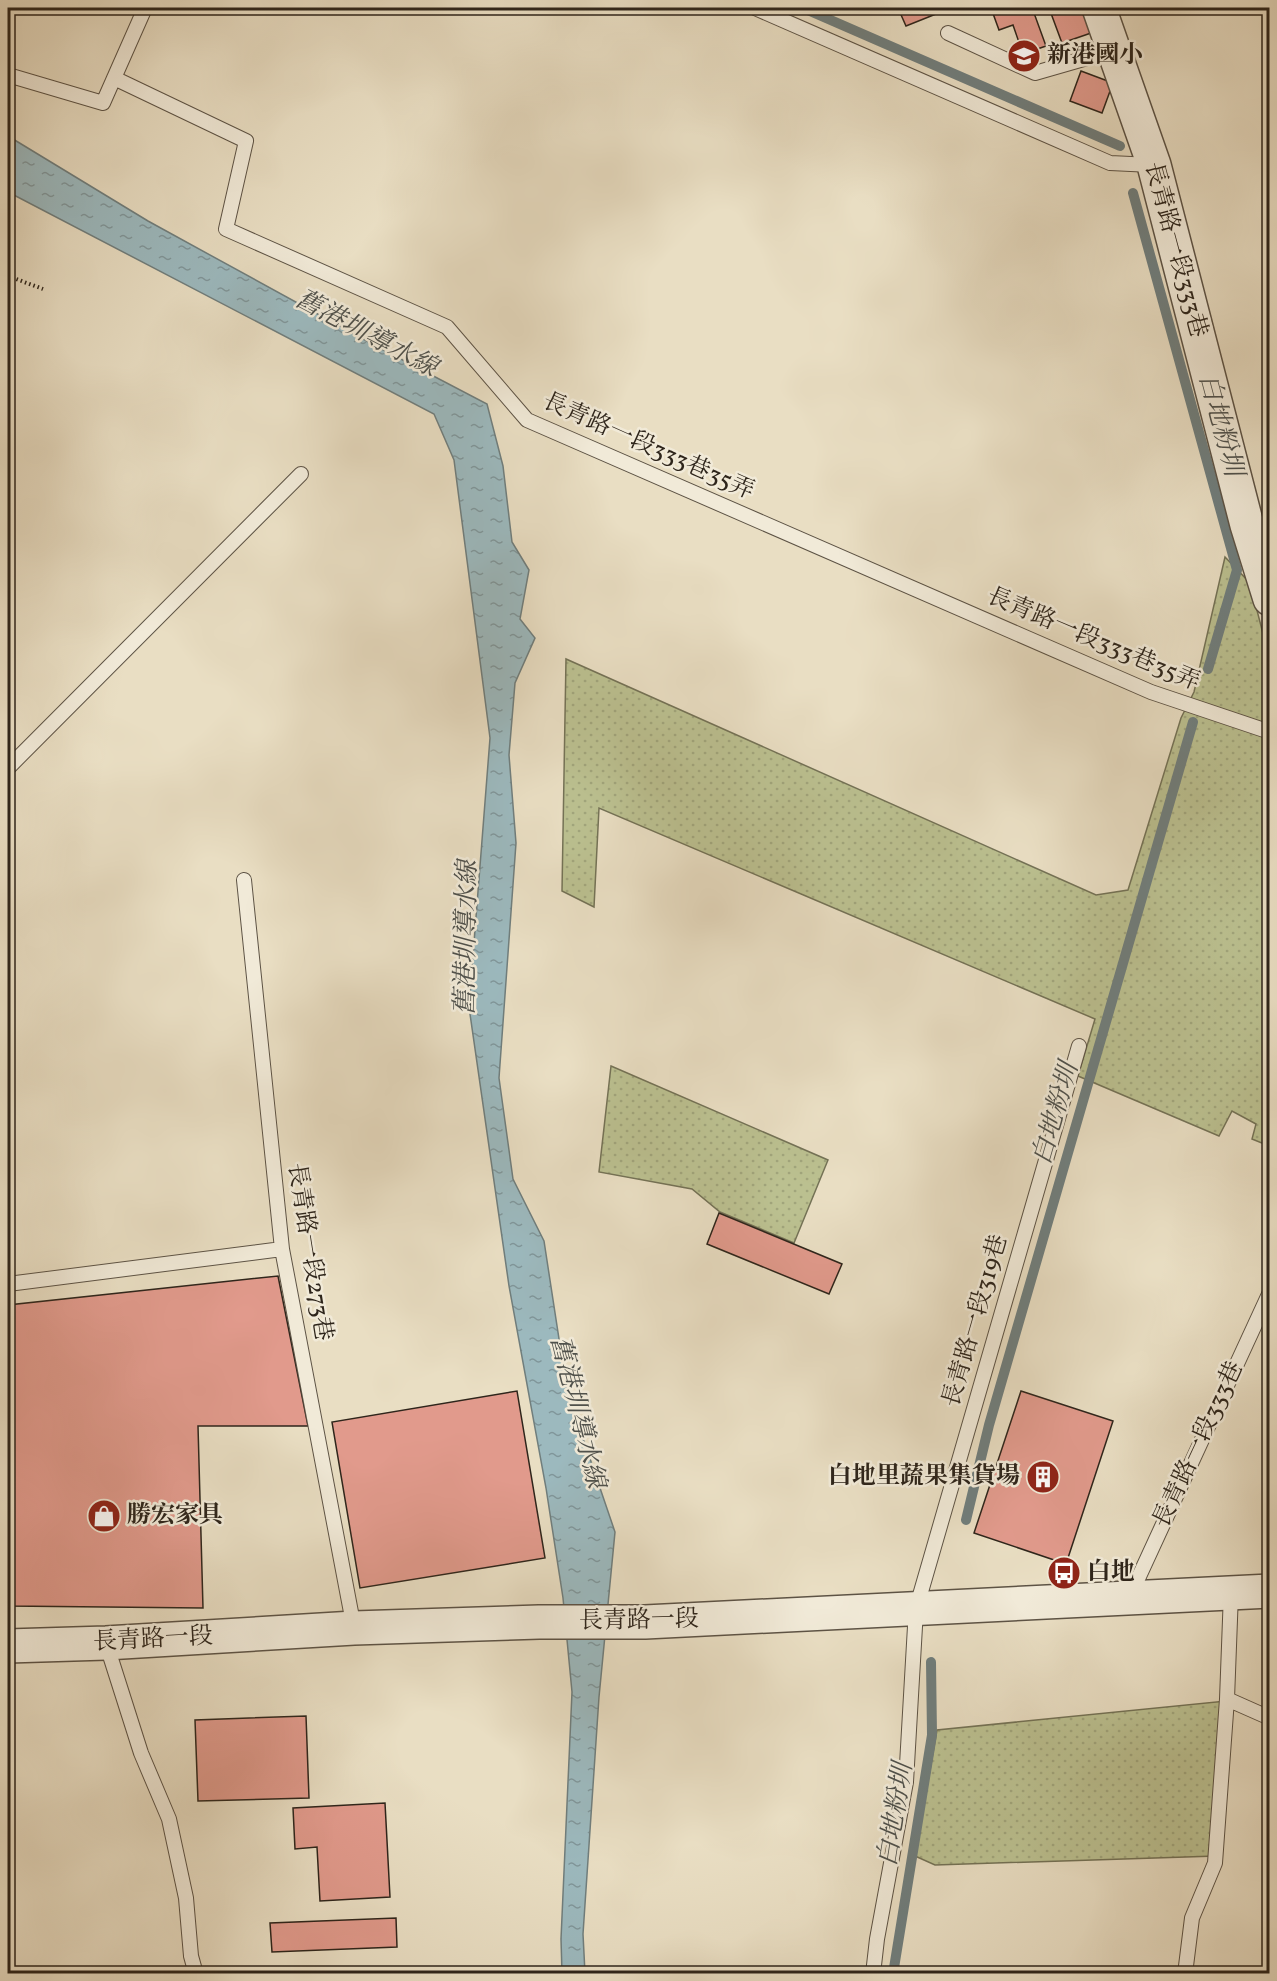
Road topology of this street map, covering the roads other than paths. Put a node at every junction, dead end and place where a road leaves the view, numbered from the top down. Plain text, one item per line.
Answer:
1 (146, 8) edge
2 (755, 8) edge
3 (1099, 8) edge
4 (948, 33) dead end
5 (1115, 50) junction
6 (8, 75) edge
7 (114, 78) junction
8 (1154, 165) junction
9 (301, 474) dead end
10 (1269, 599) edge
11 (1269, 732) edge
12 (8, 768) edge
13 (244, 880) dead end
14 (1079, 1046) dead end
15 (282, 1249) junction
16 (8, 1284) edge
17 (1269, 1292) edge
18 (1269, 1592) edge
19 (1231, 1593) junction
20 (1129, 1599) junction
21 (916, 1609) junction
22 (354, 1628) junction
23 (106, 1643) junction
24 (8, 1646) edge
25 (1227, 1699) junction
26 (1269, 1718) edge
27 (196, 1974) edge
28 (873, 1974) edge
29 (1185, 1974) edge

1 - 7 lane
2 - 8 lane
3 - 5 street, 長青路一段333巷
4 - 5 lane
5 - 8 street, 長青路一段333巷
6 - 7 lane
7 - 11 lane, 長青路一段333巷35弄
8 - 10 street, 長青路一段333巷
9 - 12 lane
13 - 15 lane, 長青路一段273巷
14 - 21 lane, 長青路一段319巷
15 - 16 lane
15 - 22 lane, 長青路一段273巷
17 - 20 lane, 長青路一段333巷
18 - 19 street, 長青路一段
19 - 20 street, 長青路一段
19 - 25 lane
20 - 21 street, 長青路一段
21 - 22 street, 長青路一段
21 - 28 lane, 長青路一段319巷
22 - 23 street, 長青路一段
23 - 24 street, 長青路一段
23 - 27 lane
25 - 26 lane
25 - 29 lane

